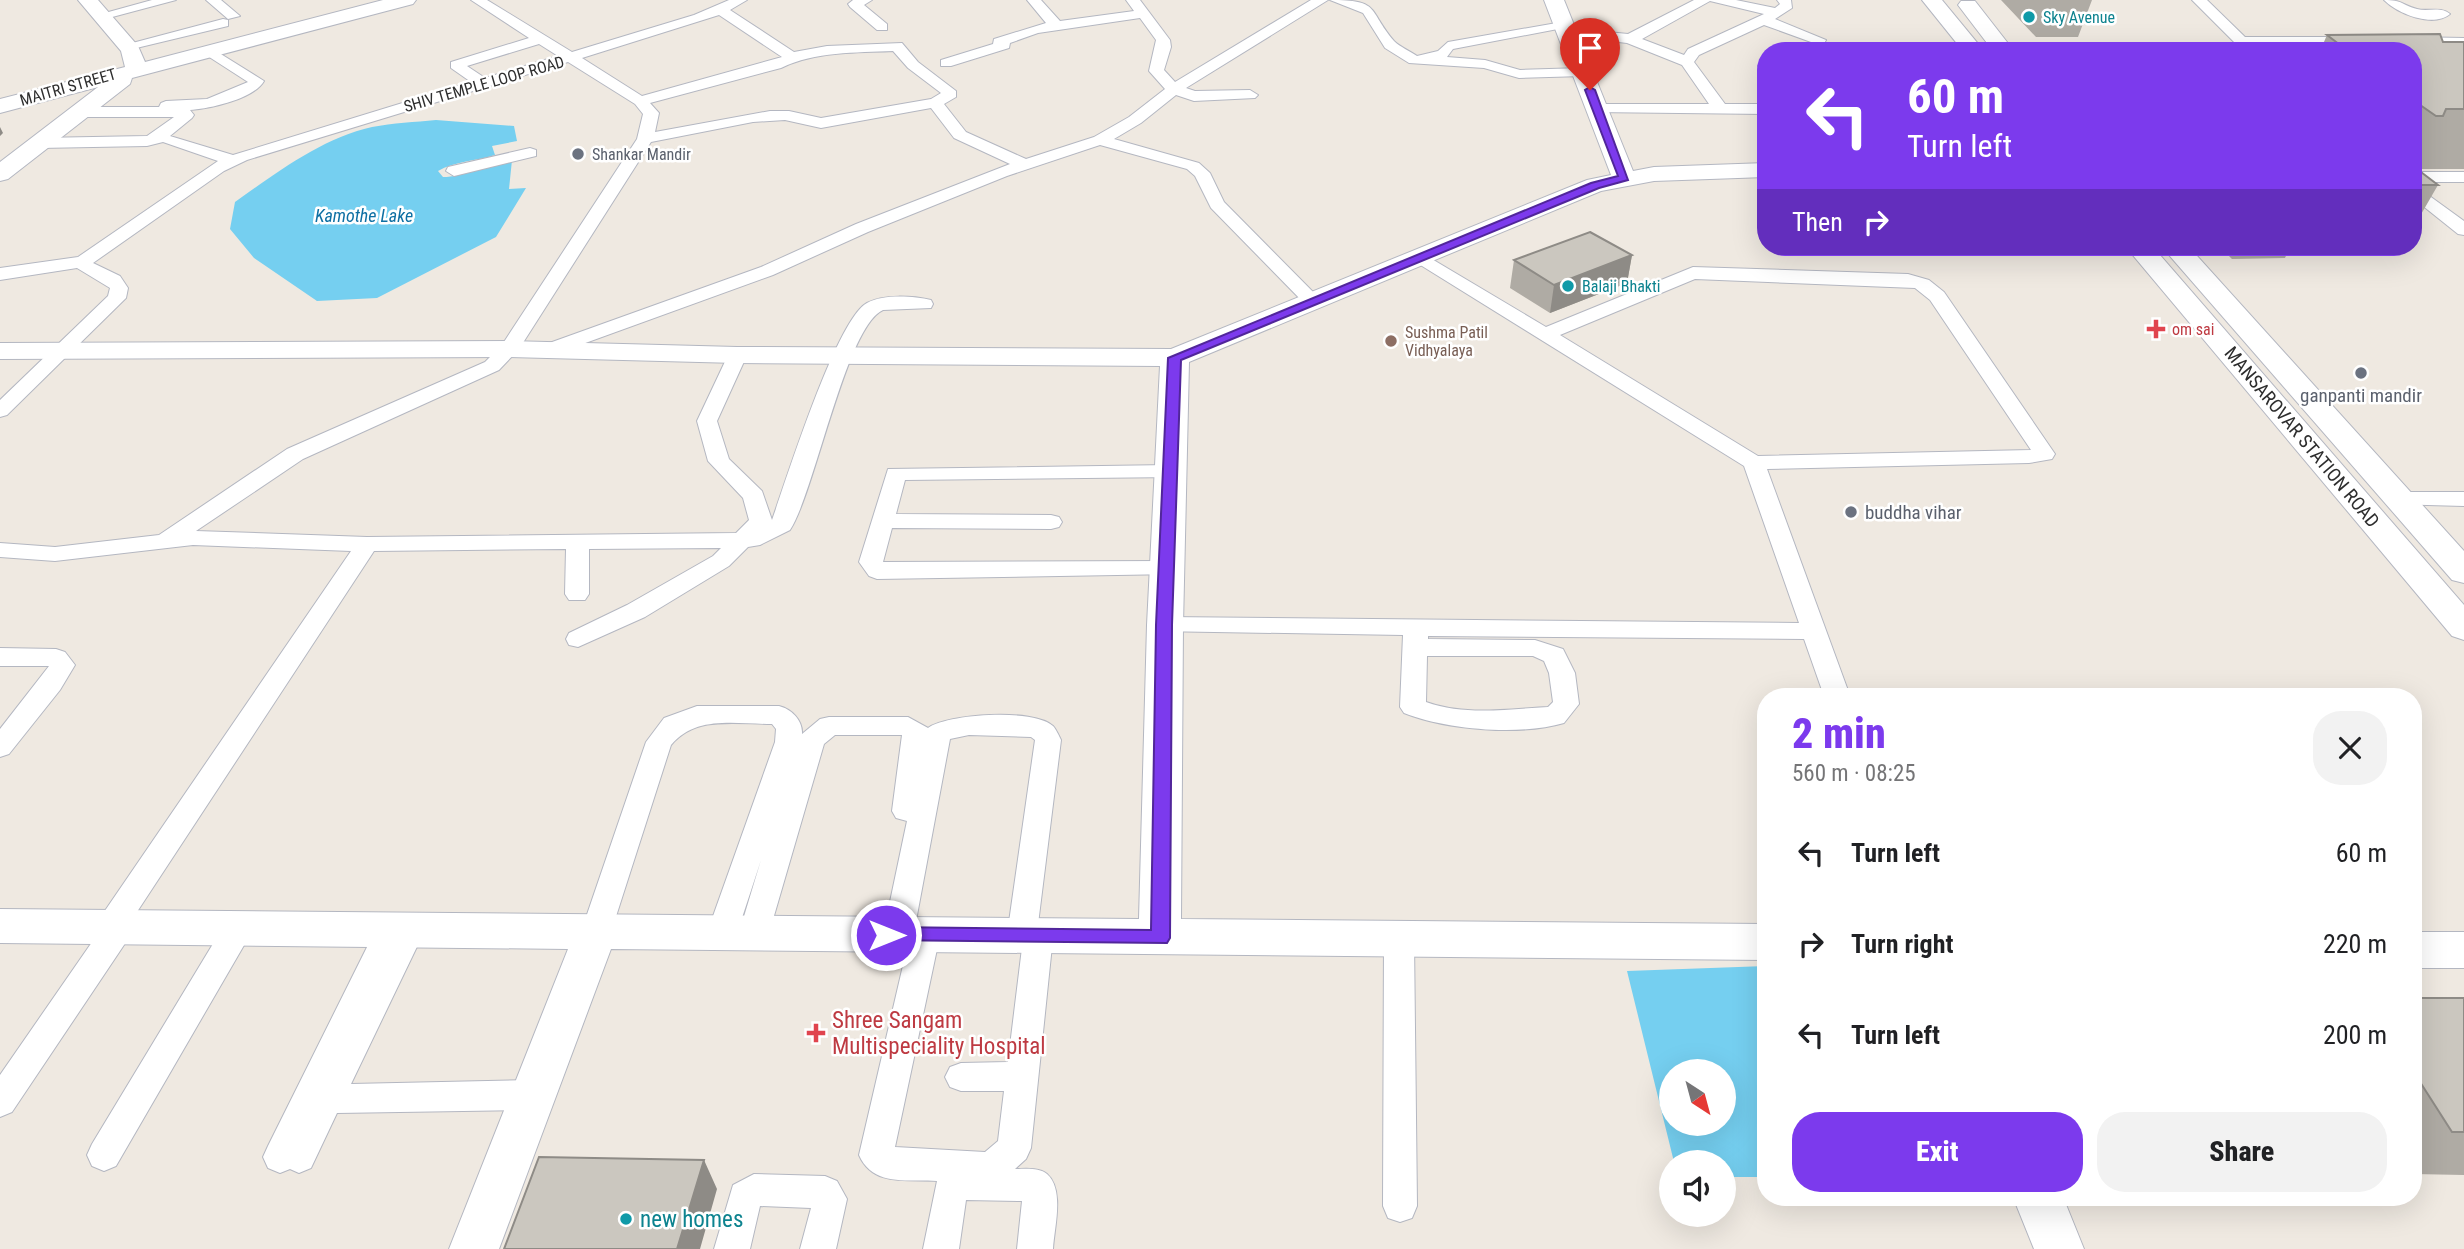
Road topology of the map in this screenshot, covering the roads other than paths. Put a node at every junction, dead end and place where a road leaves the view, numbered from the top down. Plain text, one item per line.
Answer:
1 (169, 0) edge
2 (213, 0) edge
3 (406, 0) edge
4 (478, 0) edge
5 (740, 0) edge
6 (865, 0) edge
7 (1034, 0) edge
8 (1321, 0) edge
9 (1337, 0) edge
10 (1554, 0) edge
11 (1704, 0) edge
12 (1716, 0) edge
13 (1932, 0) edge
14 (1963, 0) edge
15 (2199, 0) edge
16 (2390, 0) edge
17 (1781, 6) edge
18 (1137, 7) edge
19 (94, 8) edge
20 (721, 10) junction
21 (2443, 14) dead end
22 (1764, 19) junction
23 (1056, 26) junction
24 (882, 27) dead end
25 (1565, 28) junction
26 (540, 39) junction
27 (1630, 39) junction
28 (1818, 42) edge
29 (1967, 42) edge
30 (1997, 42) edge
31 (2242, 42) edge
32 (2359, 42) edge
33 (2464, 42) edge
34 (128, 46) junction
35 (208, 50) junction
36 (792, 57) junction
37 (569, 58) junction
38 (1414, 60) junction
39 (1687, 62) junction
40 (946, 63) dead end
41 (136, 68) junction
42 (1583, 72) junction
43 (483, 83) junction
44 (1174, 89) junction
45 (1250, 95) dead end
46 (640, 101) junction
47 (935, 103) junction
48 (0, 106) edge
49 (1597, 108) junction
50 (83, 109) junction
51 (1720, 109) junction
52 (1757, 109) edge
53 (645, 139) junction
54 (1100, 140) junction
55 (171, 141) dead end
56 (39, 143) junction
57 (530, 153) dead end
58 (233, 160) junction
59 (1027, 165) junction
60 (1757, 170) edge
61 (454, 171) dead end
62 (0, 174) edge
63 (2422, 177) edge
64 (2464, 177) edge
65 (1625, 178) junction
66 (2422, 196) edge
67 (2464, 230) edge
68 (2147, 256) edge
69 (2183, 256) edge
70 (1420, 257) junction
71 (83, 262) junction
72 (0, 274) edge
73 (1313, 301) junction
74 (924, 304) dead end
75 (1543, 335) junction
76 (509, 349) junction
77 (548, 350) junction
78 (0, 351) edge
79 (58, 352) junction
80 (737, 355) junction
81 (843, 356) junction
82 (1174, 358) junction
83 (0, 411) edge
84 (1754, 463) junction
85 (1170, 472) junction
86 (2331, 472) junction
87 (2376, 473) junction
88 (2398, 499) junction
89 (2464, 499) edge
90 (883, 521) junction
91 (1051, 522) dead end
92 (167, 540) junction
93 (741, 541) junction
94 (578, 543) junction
95 (367, 544) junction
96 (0, 550) edge
97 (1167, 569) junction
98 (2464, 572) edge
99 (577, 594) dead end
100 (1164, 625) junction
101 (2464, 628) edge
102 (1812, 631) junction
103 (1416, 637) junction
104 (578, 639) dead end
105 (0, 657) edge
106 (1834, 688) edge
107 (0, 747) edge
108 (0, 926) edge
109 (115, 927) junction
110 (245, 928) junction
111 (400, 930) junction
112 (597, 932) junction
113 (738, 933) junction
114 (903, 935) junction
115 (1030, 936) junction
116 (1160, 938) junction
117 (1399, 940) junction
118 (1757, 942) edge
119 (2422, 950) edge
120 (2464, 950) edge
121 (1022, 1076) junction
122 (961, 1077) dead end
123 (534, 1095) junction
124 (327, 1099) junction
125 (0, 1102) edge
126 (113, 1150) dead end
127 (939, 1196) dead end
128 (1400, 1206) dead end
129 (2042, 1206) edge
130 (474, 1249) edge
131 (732, 1249) edge
132 (818, 1249) edge
133 (930, 1249) edge
134 (942, 1249) edge
135 (1035, 1249) edge
136 (2059, 1249) edge

1 - 19 street
2 - 34 street
3 - 35 street, MAITRI STREET
4 - 26 street
5 - 20 street
6 - 24 street
7 - 23 street
8 - 44 street
9 - 38 street
10 - 25 street
11 - 27 street
12 - 17 street
13 - 29 street
14 - 30 street
15 - 31 street
16 - 21 street
17 - 22 street
18 - 23 street
18 - 44 street
19 - 34 street
20 - 36 street
20 - 37 street
22 - 28 street
22 - 39 street
23 - 40 street
25 - 27 street
25 - 38 street
25 - 42 street
26 - 37 street
26 - 43 street
27 - 39 street
32 - 33 street
34 - 41 street
35 - 41 street, MAITRI STREET
35 - 50 street
36 - 46 street
36 - 47 street
37 - 43 street, SHIV TEMPLE LOOP ROAD
37 - 46 street, SHIV TEMPLE LOOP ROAD
38 - 42 street
39 - 51 street
41 - 48 street, MAITRI STREET
41 - 50 street
42 - 49 street
43 - 58 street, SHIV TEMPLE LOOP ROAD
44 - 45 street
44 - 54 street
46 - 53 street
47 - 53 street
47 - 59 street
49 - 51 street
49 - 65 street
50 - 56 street
50 - 56 street
51 - 52 street
53 - 76 street
54 - 59 street
54 - 73 street
55 - 58 street
56 - 62 street
57 - 61 street
58 - 71 street, SHIV TEMPLE LOOP ROAD
59 - 77 street
60 - 65 street
63 - 64 street
65 - 70 street
66 - 67 street
68 - 86 street, MANSAROVAR STATION ROAD
69 - 87 street, MANSAROVAR STATION ROAD
70 - 73 street
70 - 75 street
71 - 72 street
71 - 79 street
73 - 82 street
74 - 81 street
75 - 84 street
75 - 84 street
76 - 77 street
76 - 79 street
76 - 92 street
77 - 80 street
78 - 79 street
79 - 83 street
80 - 81 street
80 - 93 street
81 - 82 street
81 - 93 street
82 - 85 street
84 - 102 street
85 - 90 street
85 - 97 street
86 - 87 street
86 - 101 street, MANSAROVAR STATION ROAD
87 - 88 street, MANSAROVAR STATION ROAD
88 - 89 street
88 - 98 street, MANSAROVAR STATION ROAD
90 - 91 street
90 - 97 street
92 - 95 street
92 - 96 street
93 - 94 street
93 - 104 street
94 - 95 street
94 - 99 street
95 - 109 street
97 - 100 street
100 - 103 street
100 - 116 street
102 - 103 street
102 - 106 street
103 - 103 street
105 - 107 street
108 - 109 street
109 - 110 street
109 - 125 street
110 - 111 street
110 - 126 street
111 - 112 street
111 - 124 street
111 - 124 street
112 - 113 street
112 - 113 street
112 - 123 street
113 - 114 street
113 - 114 street
114 - 115 street
114 - 115 street
114 - 121 street
115 - 116 street
115 - 121 street
116 - 117 street
117 - 118 street
117 - 128 street
119 - 120 street
121 - 122 street
123 - 124 street
123 - 130 street
127 - 133 street
129 - 136 street
131 - 132 street
134 - 135 street

